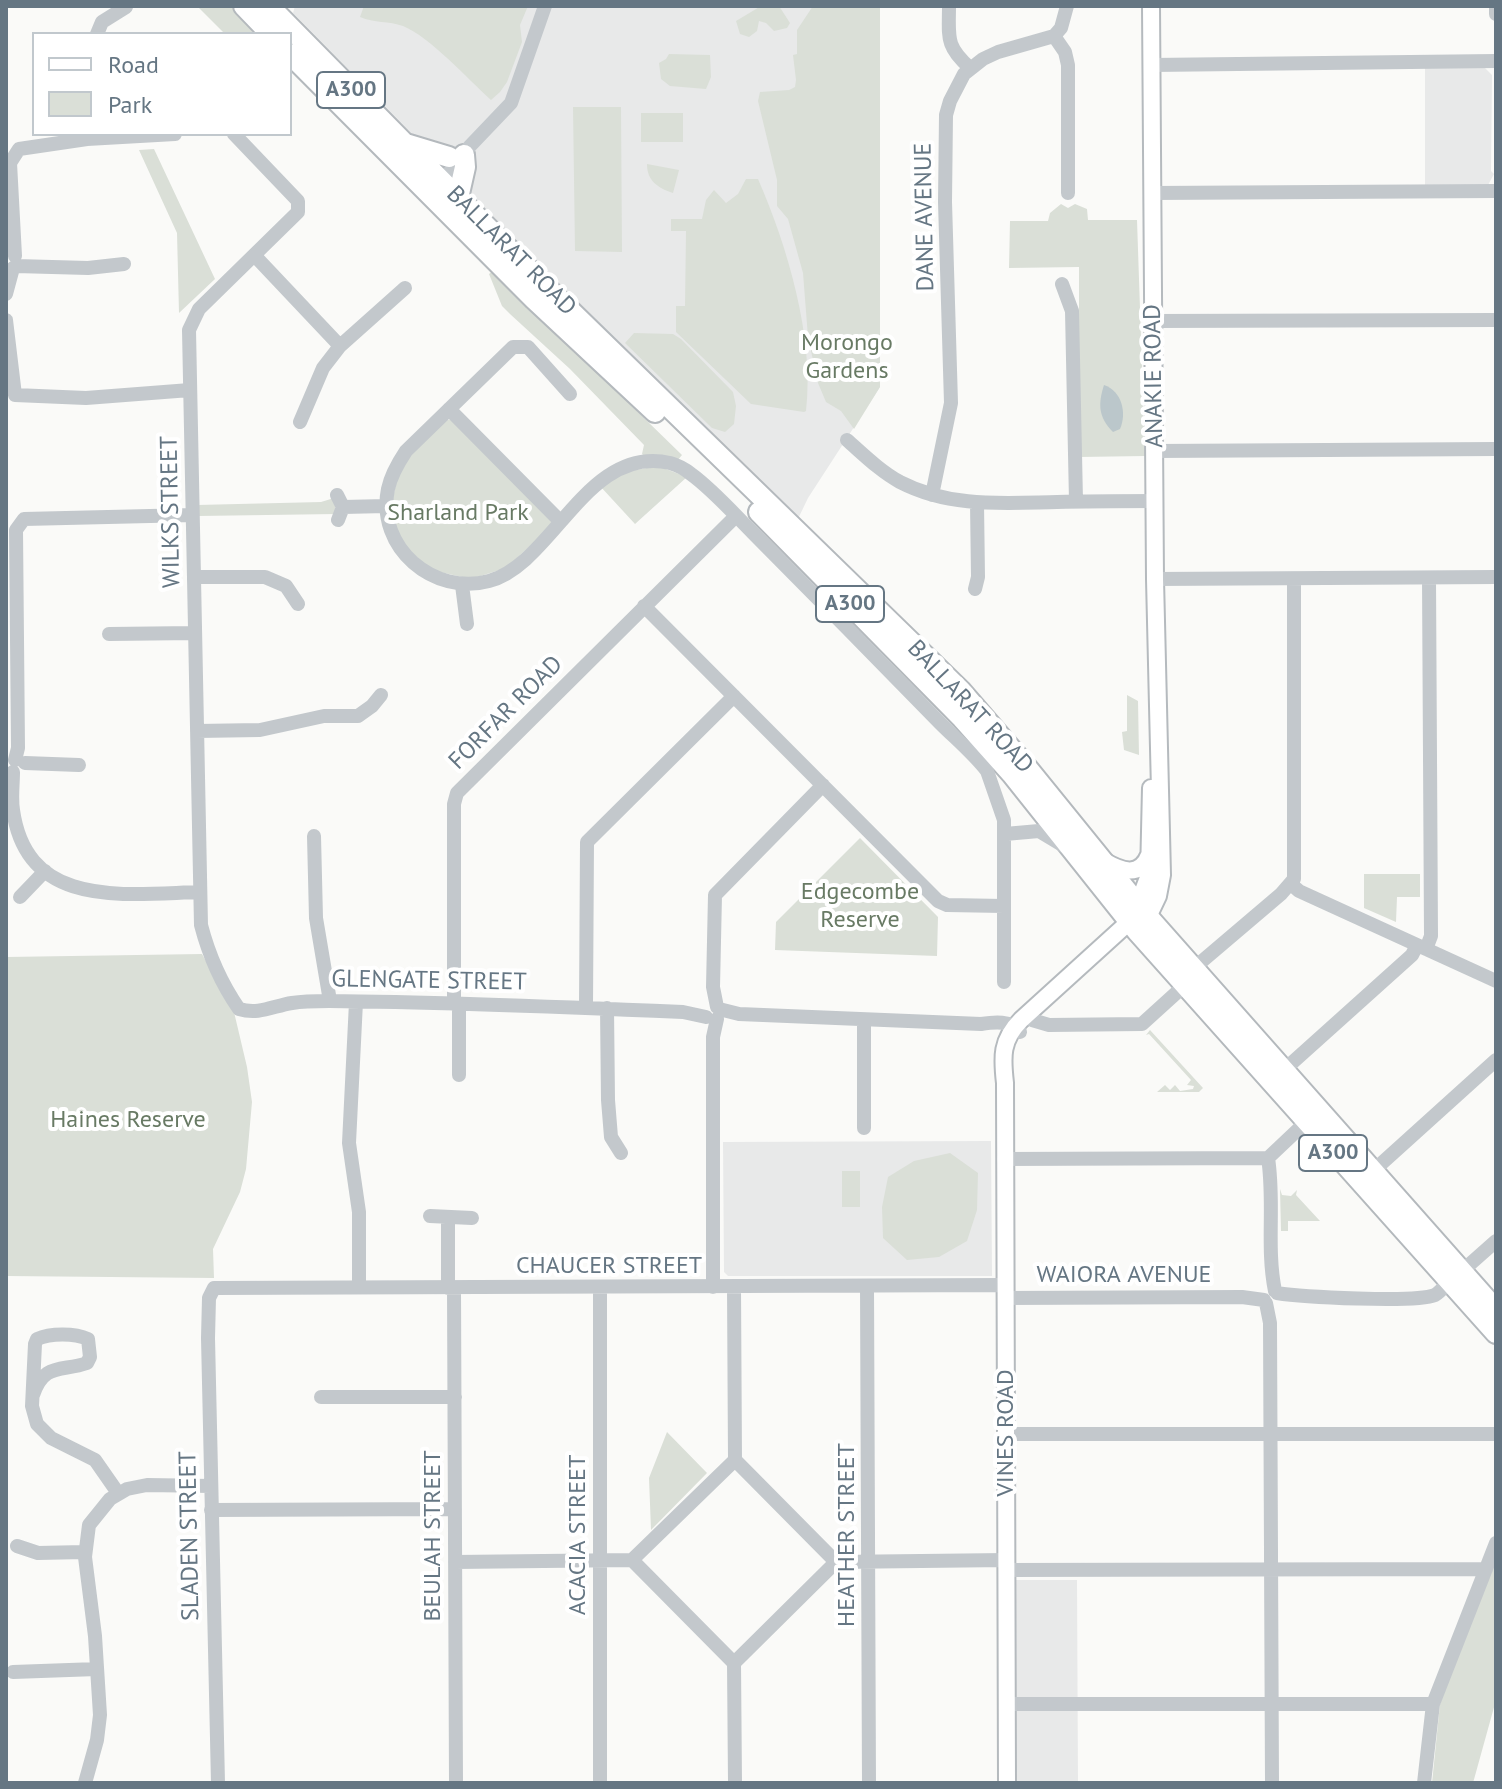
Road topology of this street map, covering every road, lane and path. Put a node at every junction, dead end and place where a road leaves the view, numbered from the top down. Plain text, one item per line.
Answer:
1 (244, 6) edge
2 (269, 6) edge
3 (545, 6) edge
4 (949, 6) edge
5 (1067, 6) edge
6 (1151, 6) edge
7 (1496, 6) edge
8 (126, 7) edge
9 (1496, 14) edge
10 (98, 32) edge
11 (269, 32) edge
12 (285, 32) edge
13 (1054, 36) junction
14 (293, 45) edge
15 (1496, 61) edge
16 (1152, 65) junction
17 (970, 68) junction
18 (134, 136) edge
19 (235, 136) edge
20 (402, 143) junction
21 (10, 146) edge
22 (461, 153) junction
23 (432, 180) junction
24 (1496, 191) edge
25 (1068, 193) dead end
26 (1152, 193) junction
27 (458, 198) junction
28 (255, 256) junction
29 (11, 263) edge
30 (124, 264) dead end
31 (1062, 284) dead end
32 (405, 288) dead end
33 (6, 296) edge
34 (6, 320) edge
35 (1496, 320) edge
36 (1153, 321) junction
37 (340, 346) junction
38 (190, 390) junction
39 (570, 394) dead end
40 (449, 409) junction
41 (300, 422) dead end
42 (847, 440) dead end
43 (1496, 449) edge
44 (1155, 451) junction
45 (932, 495) junction
46 (1076, 501) junction
47 (1155, 501) junction
48 (977, 503) junction
49 (386, 506) junction
50 (339, 507) dead end
51 (192, 515) junction
52 (736, 516) junction
53 (560, 521) junction
54 (194, 577) junction
55 (1496, 577) edge
56 (1429, 578) junction
57 (1155, 579) junction
58 (1294, 580) junction
59 (462, 585) junction
60 (975, 589) dead end
61 (298, 604) dead end
62 (644, 606) junction
63 (467, 624) dead end
64 (195, 633) junction
65 (109, 634) dead end
66 (381, 695) dead end
67 (734, 696) junction
68 (197, 731) junction
69 (1157, 747) junction
70 (20, 764) junction
71 (79, 765) dead end
72 (823, 785) junction
73 (1005, 834) junction
74 (314, 836) dead end
75 (1068, 846) junction
76 (1149, 855) junction
77 (1099, 858) junction
78 (45, 871) junction
79 (1291, 884) junction
80 (200, 892) junction
81 (20, 897) dead end
82 (1004, 906) junction
83 (1138, 919) junction
84 (1421, 947) junction
85 (208, 953) joint
86 (1190, 976) junction
87 (1496, 981) edge
88 (1004, 982) dead end
89 (330, 1001) junction
90 (356, 1002) junction
91 (456, 1004) junction
92 (586, 1007) junction
93 (607, 1008) junction
94 (713, 1013) junction
95 (864, 1020) junction
96 (1019, 1029) junction
97 (1496, 1060) edge
98 (1284, 1070) junction
99 (459, 1075) dead end
100 (1305, 1123) junction
101 (864, 1128) dead end
102 (621, 1153) dead end
103 (1268, 1158) junction
104 (1004, 1159) junction
105 (1372, 1172) junction
106 (430, 1216) dead end
107 (448, 1217) junction
108 (472, 1218) dead end
109 (1496, 1241) edge
110 (1455, 1277) junction
111 (867, 1286) junction
112 (359, 1287) junction
113 (713, 1287) junction
114 (734, 1287) junction
115 (451, 1288) junction
116 (600, 1288) junction
117 (213, 1289) joint
118 (1005, 1292) junction
119 (1270, 1297) junction
120 (1496, 1310) edge
121 (1496, 1333) edge
122 (33, 1395) junction
123 (321, 1397) dead end
124 (455, 1397) junction
125 (1006, 1434) junction
126 (1271, 1434) junction
127 (1496, 1434) edge
128 (735, 1460) junction
129 (211, 1486) junction
130 (118, 1493) junction
131 (455, 1509) junction
132 (211, 1510) junction
133 (1496, 1543) edge
134 (17, 1546) dead end
135 (84, 1552) junction
136 (632, 1560) junction
137 (599, 1561) junction
138 (869, 1561) junction
139 (455, 1562) junction
140 (836, 1562) junction
141 (1006, 1565) junction
142 (1486, 1569) junction
143 (1271, 1570) junction
144 (734, 1663) junction
145 (97, 1669) junction
146 (13, 1672) dead end
147 (1008, 1704) junction
148 (1433, 1704) junction
149 (1271, 1705) junction
150 (85, 1783) edge
151 (218, 1783) edge
152 (456, 1783) edge
153 (600, 1783) edge
154 (735, 1783) edge
155 (869, 1783) edge
156 (1007, 1783) edge
157 (1272, 1783) edge
158 (1424, 1783) edge

1 - 11 highway
2 - 12 highway, BALLARAT ROAD / A300
3 - 22 street
4 - 17 street
5 - 13 street
6 - 16 main road, ANAKIE ROAD
7 - 9 street
8 - 10 street
13 - 17 street
13 - 25 street
14 - 20 highway, BALLARAT ROAD / A300
14 - 23 highway, BALLARAT ROAD / A300
15 - 16 street
16 - 26 main road, ANAKIE ROAD
17 - 45 street, DANE AVENUE
18 - 21 street
19 - 28 street, WILKS STREET
20 - 22 highway
20 - 23 highway, BALLARAT ROAD / A300
21 - 29 street
22 - 23 street
22 - 27 highway
23 - 27 highway, BALLARAT ROAD / A300
23 - 75 highway, BALLARAT ROAD / A300
24 - 26 street
26 - 36 main road, ANAKIE ROAD
27 - 77 highway, BALLARAT ROAD / A300
28 - 37 street
28 - 38 street, WILKS STREET
29 - 30 street
29 - 33 street
31 - 46 street
32 - 37 street
34 - 38 street
35 - 36 street
36 - 44 main road, ANAKIE ROAD
37 - 41 street
38 - 51 street, WILKS STREET
39 - 40 street
40 - 49 street
40 - 53 street
42 - 45 street
43 - 44 street
44 - 47 main road, ANAKIE ROAD
45 - 48 street
46 - 47 street
46 - 48 street
47 - 57 main road, ANAKIE ROAD
48 - 60 street
49 - 50 street
49 - 59 street
51 - 54 street, WILKS STREET
51 - 70 street
52 - 53 street, BALLARAT ROAD
52 - 62 street, FORFAR ROAD
52 - 73 street, BALLARAT ROAD
53 - 59 street
54 - 61 street
54 - 64 street, WILKS STREET
55 - 56 street
56 - 58 street
56 - 84 street
57 - 58 street
57 - 69 main road, ANAKIE ROAD
58 - 79 street
59 - 63 street
62 - 67 street
62 - 91 street, FORFAR ROAD
64 - 65 street
64 - 68 street, WILKS STREET
66 - 68 street
67 - 72 street
67 - 92 street
68 - 80 street, WILKS STREET
69 - 76 main road, ANAKIE ROAD
69 - 83 main road, ANAKIE ROAD
70 - 71 street
70 - 78 street
72 - 82 street
72 - 94 street
73 - 75 street
73 - 82 street
74 - 89 street
75 - 83 highway, BALLARAT ROAD / A300
76 - 77 main road
76 - 83 main road, ANAKIE ROAD
77 - 83 highway, BALLARAT ROAD / A300
78 - 80 street
78 - 81 street
79 - 84 street
79 - 86 street, GLENGATE STREET
80 - 85 street, WILKS STREET
82 - 88 street
83 - 86 highway, BALLARAT ROAD / A300
83 - 96 main road
84 - 87 street
84 - 98 street
85 - 89 street, GLENGATE STREET
86 - 96 street, GLENGATE STREET
86 - 98 highway, BALLARAT ROAD / A300
86 - 100 highway, BALLARAT ROAD / A300
89 - 90 street, GLENGATE STREET
90 - 91 street, GLENGATE STREET
90 - 112 street
91 - 92 street, GLENGATE STREET
91 - 99 street, FORFAR ROAD
92 - 93 street, GLENGATE STREET
93 - 94 street, GLENGATE STREET
93 - 102 street
94 - 95 street, GLENGATE STREET
94 - 113 street
95 - 96 street, GLENGATE STREET
95 - 101 street
96 - 104 main road, VINES ROAD
97 - 105 street
98 - 105 highway, BALLARAT ROAD / A300
100 - 103 street
100 - 110 highway, BALLARAT ROAD / A300
103 - 104 street
103 - 119 street
104 - 118 main road, VINES ROAD
105 - 110 highway, BALLARAT ROAD / A300
106 - 107 street
107 - 108 street
107 - 115 street, BEULAH STREET
109 - 110 street, WAIORA AVENUE
110 - 119 street, WAIORA AVENUE
110 - 120 highway, BALLARAT ROAD / A300
110 - 121 highway, BALLARAT ROAD / A300
111 - 114 street, CHAUCER STREET
111 - 118 street, CHAUCER STREET
111 - 138 street, HEATHER STREET
112 - 115 street, CHAUCER STREET
112 - 117 street, CHAUCER STREET
113 - 114 street, CHAUCER STREET
113 - 116 street, CHAUCER STREET
114 - 128 street
115 - 116 street, CHAUCER STREET
115 - 124 street, BEULAH STREET
116 - 137 street, ACACIA STREET
117 - 129 street, SLADEN STREET
118 - 119 street, WAIORA AVENUE
118 - 125 main road, VINES ROAD
119 - 126 street
122 - 122 street
122 - 130 street
123 - 124 street
124 - 131 street, BEULAH STREET
125 - 126 street
125 - 141 main road, VINES ROAD
126 - 127 street
126 - 143 street
128 - 136 street
128 - 140 street
129 - 130 street
129 - 132 street, SLADEN STREET
130 - 135 street
131 - 132 street
131 - 139 street, BEULAH STREET
132 - 151 street, SLADEN STREET
133 - 142 street
134 - 135 street
135 - 145 street
136 - 137 street
136 - 144 street
137 - 139 street
137 - 153 street, ACACIA STREET
138 - 140 street
138 - 141 street
138 - 155 street, HEATHER STREET
139 - 152 street, BEULAH STREET
140 - 144 street
141 - 143 street
141 - 147 main road, VINES ROAD
142 - 143 street
142 - 148 street
143 - 149 street
144 - 154 street
145 - 146 street
145 - 150 street
147 - 149 street
147 - 156 main road, VINES ROAD
148 - 149 street
148 - 158 street
149 - 157 street

